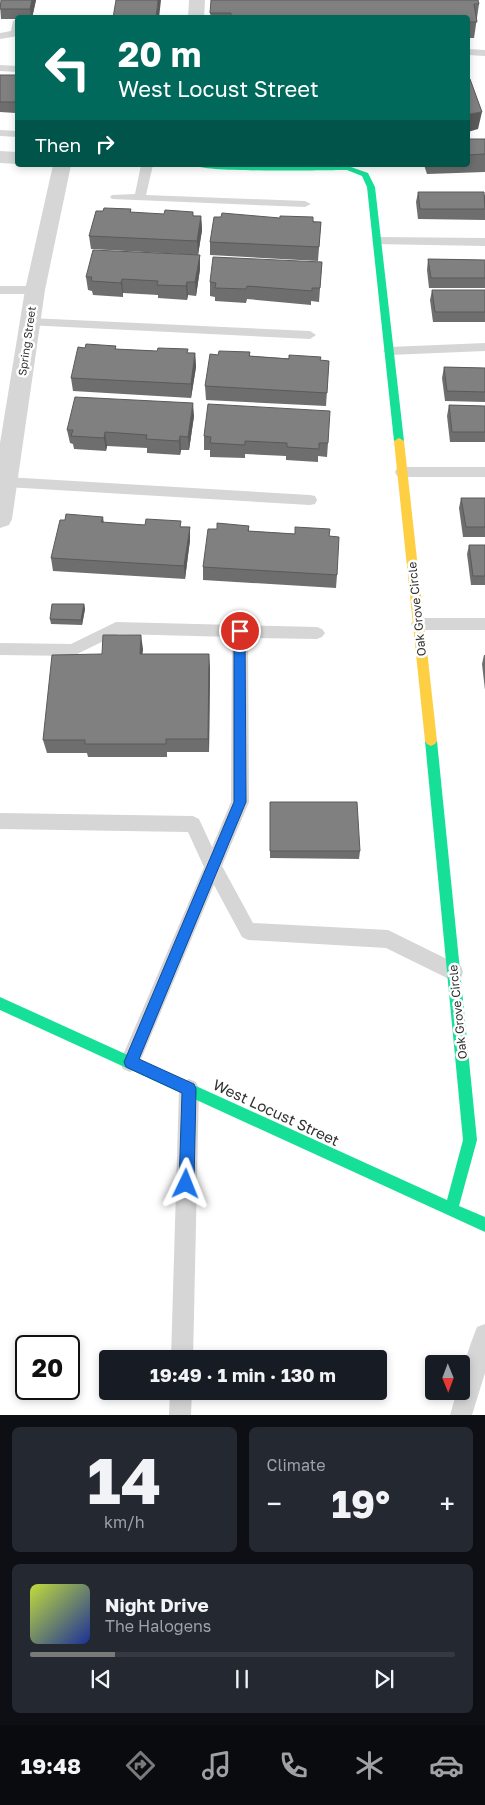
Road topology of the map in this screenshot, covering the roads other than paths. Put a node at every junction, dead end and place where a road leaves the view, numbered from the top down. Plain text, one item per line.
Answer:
1 (197, 0) edge
2 (196, 15) edge
3 (15, 33) edge
4 (0, 36) edge
5 (470, 52) edge
6 (485, 53) edge
7 (0, 68) edge
8 (15, 69) edge
9 (0, 133) edge
10 (15, 134) edge
11 (0, 158) edge
12 (15, 158) edge
13 (61, 167) edge
14 (147, 167) edge
15 (220, 167) edge
16 (300, 167) edge
17 (295, 168) junction
18 (116, 196) dead end
19 (140, 197) junction
20 (305, 204) dead end
21 (378, 241) junction
22 (485, 242) edge
23 (0, 290) edge
24 (35, 290) junction
25 (30, 322) junction
26 (310, 335) dead end
27 (485, 348) edge
28 (389, 351) junction
29 (402, 472) junction
30 (485, 472) edge
31 (6, 482) junction
32 (310, 500) dead end
33 (0, 519) edge
34 (419, 624) junction
35 (485, 624) edge
36 (240, 631) junction
37 (317, 632) dead end
38 (0, 649) edge
39 (0, 821) edge
40 (212, 865) junction
41 (454, 972) junction
42 (0, 1003) edge
43 (130, 1062) junction
44 (189, 1089) junction
45 (451, 1210) junction
46 (485, 1225) edge
47 (485, 1336) edge
48 (182, 1350) edge
49 (181, 1400) edge
50 (180, 1415) edge
51 (461, 1415) edge

1 - 2 street
3 - 4 lane
5 - 6 lane
7 - 8 lane
9 - 10 lane
11 - 12 street
13 - 24 street, Spring Street
14 - 19 lane
15 - 17 street, Oak Grove Circle
16 - 17 lane
17 - 21 street, Oak Grove Circle
18 - 19 lane
19 - 20 lane
21 - 22 lane
21 - 28 street, Oak Grove Circle
23 - 24 lane
24 - 25 street, Spring Street
25 - 26 lane
25 - 31 street, Spring Street
27 - 28 lane
28 - 29 street, Oak Grove Circle
29 - 30 lane
29 - 34 street, Oak Grove Circle
31 - 32 lane
31 - 33 street, Spring Street
34 - 35 lane
34 - 41 street, Oak Grove Circle
36 - 37 lane
36 - 38 lane
36 - 40 lane
39 - 40 lane
40 - 41 lane
40 - 43 lane
41 - 45 street, Oak Grove Circle
42 - 43 street, West Locust Street
43 - 44 street, West Locust Street
44 - 45 street, West Locust Street
44 - 48 lane
45 - 46 street, West Locust Street
47 - 51 lane
49 - 50 lane

